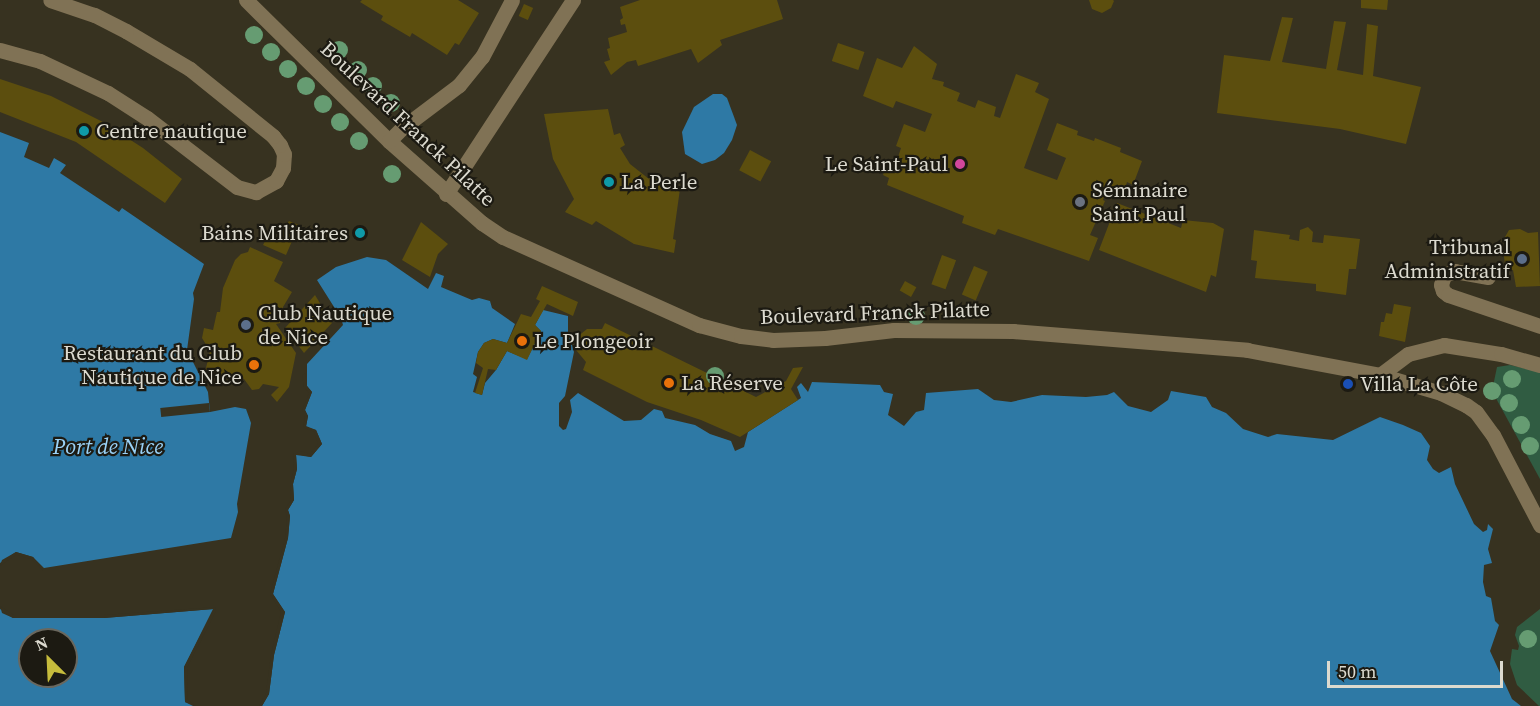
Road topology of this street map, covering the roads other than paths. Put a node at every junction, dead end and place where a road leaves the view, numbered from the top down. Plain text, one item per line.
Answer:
1 (50, 0) edge
2 (246, 0) edge
3 (512, 0) edge
4 (573, 0) edge
5 (0, 50) edge
6 (390, 141) junction
7 (446, 194) junction
8 (1488, 277) dead end
9 (1540, 326) edge
10 (1540, 365) edge
11 (1380, 375) junction
12 (1540, 525) edge

1 - 5 street
2 - 6 street, Boulevard Franck Pilatte
3 - 6 street
4 - 7 street
6 - 7 street, Boulevard Franck Pilatte
7 - 11 street, Boulevard Franck Pilatte
8 - 9 street
10 - 11 street
11 - 12 street, Boulevard Franck Pilatte

